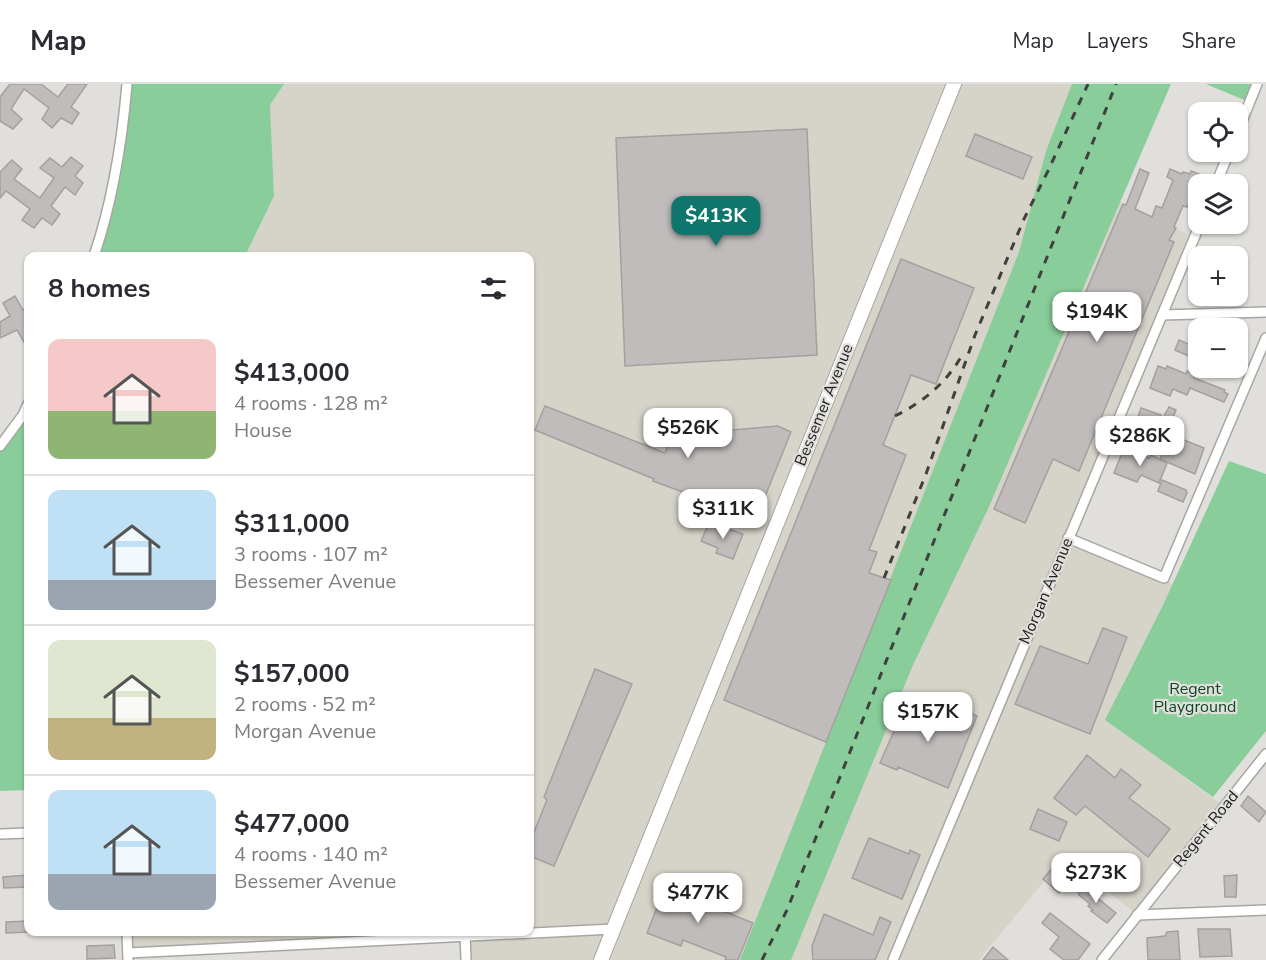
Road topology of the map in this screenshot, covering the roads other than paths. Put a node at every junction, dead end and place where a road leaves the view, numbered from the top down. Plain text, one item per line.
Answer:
1 (127, 84) edge
2 (954, 84) edge
3 (1257, 84) edge
4 (1248, 106) edge
5 (1196, 234) edge
6 (95, 252) edge
7 (1266, 312) edge
8 (1162, 315) junction
9 (1266, 338) edge
10 (24, 413) edge
11 (0, 446) edge
12 (1068, 538) junction
13 (1266, 754) edge
14 (24, 833) edge
15 (0, 834) edge
16 (1266, 910) edge
17 (1137, 915) junction
18 (613, 929) junction
19 (534, 932) edge
20 (127, 936) edge
21 (436, 936) edge
22 (465, 936) edge
23 (128, 957) edge
24 (466, 960) edge
25 (601, 960) edge
26 (893, 960) edge
27 (1102, 960) edge

1 - 6 street
2 - 18 street, Bessemer Avenue
3 - 4 street
5 - 8 street, Morgan Avenue
7 - 8 street
8 - 12 street, Morgan Avenue
9 - 12 street
10 - 11 street
12 - 26 street, Morgan Avenue
13 - 17 street, Regent Road
14 - 15 street
16 - 17 street
17 - 27 street, Regent Road
18 - 19 street
18 - 25 street, Bessemer Avenue
20 - 23 street
21 - 23 street
22 - 24 street

